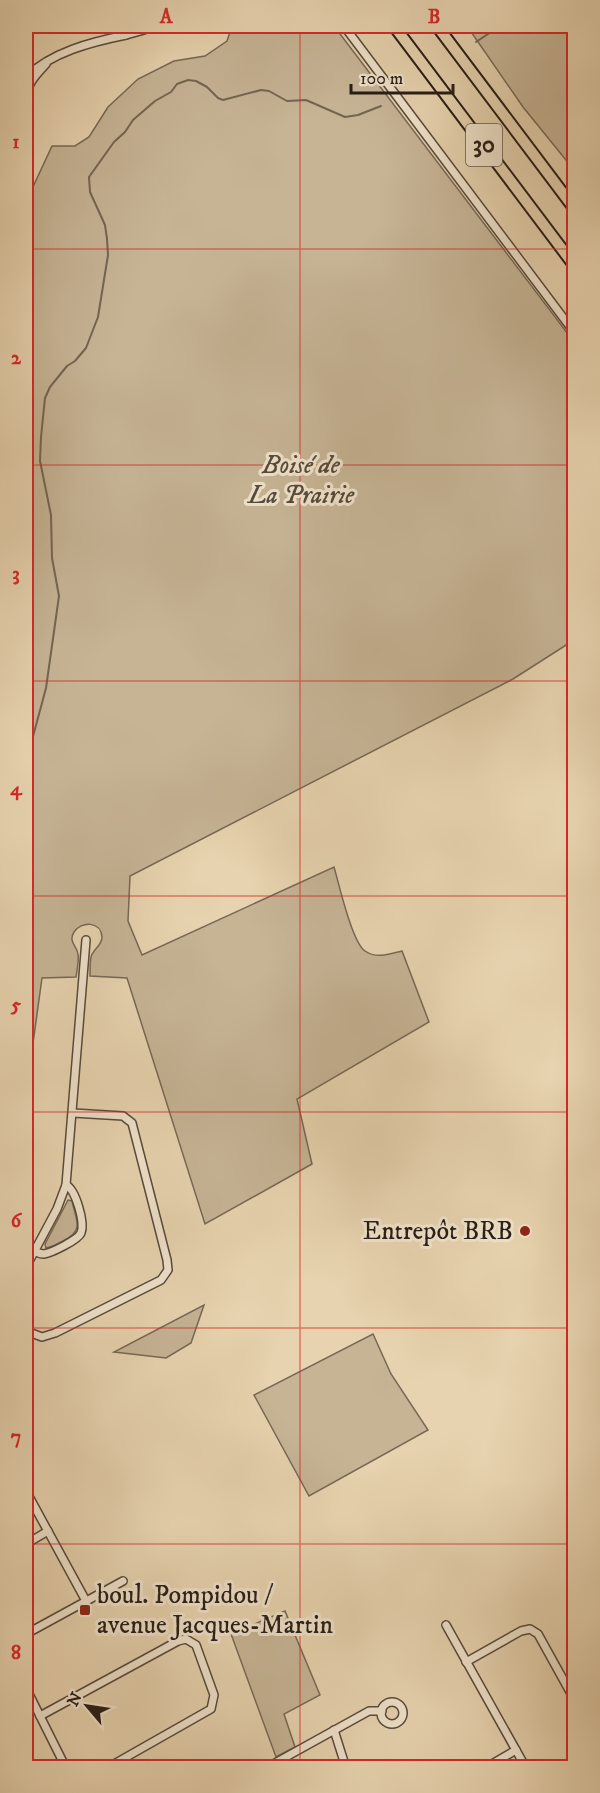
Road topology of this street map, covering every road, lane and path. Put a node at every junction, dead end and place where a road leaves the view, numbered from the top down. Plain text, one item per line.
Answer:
1 (124, 26) edge
2 (151, 26) edge
3 (344, 26) edge
4 (394, 26) edge
5 (437, 26) edge
6 (126, 35) junction
7 (50, 60) junction
8 (26, 77) edge
9 (26, 98) edge
10 (26, 107) edge
11 (574, 208) edge
12 (574, 265) edge
13 (574, 332) edge
14 (87, 940) dead end
15 (73, 1113) junction
16 (66, 1185) junction
17 (34, 1251) junction
18 (26, 1267) edge
19 (26, 1331) edge
20 (26, 1491) edge
21 (48, 1531) junction
22 (26, 1544) edge
23 (123, 1581) dead end
24 (86, 1600) junction
25 (446, 1625) dead end
26 (26, 1634) edge
27 (466, 1662) junction
28 (26, 1688) edge
29 (574, 1699) edge
30 (382, 1711) dead end
31 (40, 1716) junction
32 (334, 1730) junction
33 (516, 1750) junction
34 (66, 1767) edge
35 (107, 1767) edge
36 (266, 1767) edge
37 (346, 1767) edge
38 (485, 1767) edge
39 (526, 1767) edge

1 - 6 street
2 - 6 street
3 - 13 street
4 - 12 highway, 30
5 - 11 highway, 30
6 - 7 street
7 - 8 street
7 - 9 street
9 - 10 street
14 - 15 street
15 - 16 street
15 - 19 street
16 - 17 street
16 - 17 street
17 - 18 street
20 - 21 street
21 - 22 street
21 - 24 street
23 - 24 street
24 - 26 street
25 - 27 street
27 - 29 street
27 - 33 street
28 - 31 street
30 - 32 street
31 - 34 street
31 - 35 street
32 - 36 street
32 - 37 street
33 - 38 street
33 - 39 street

